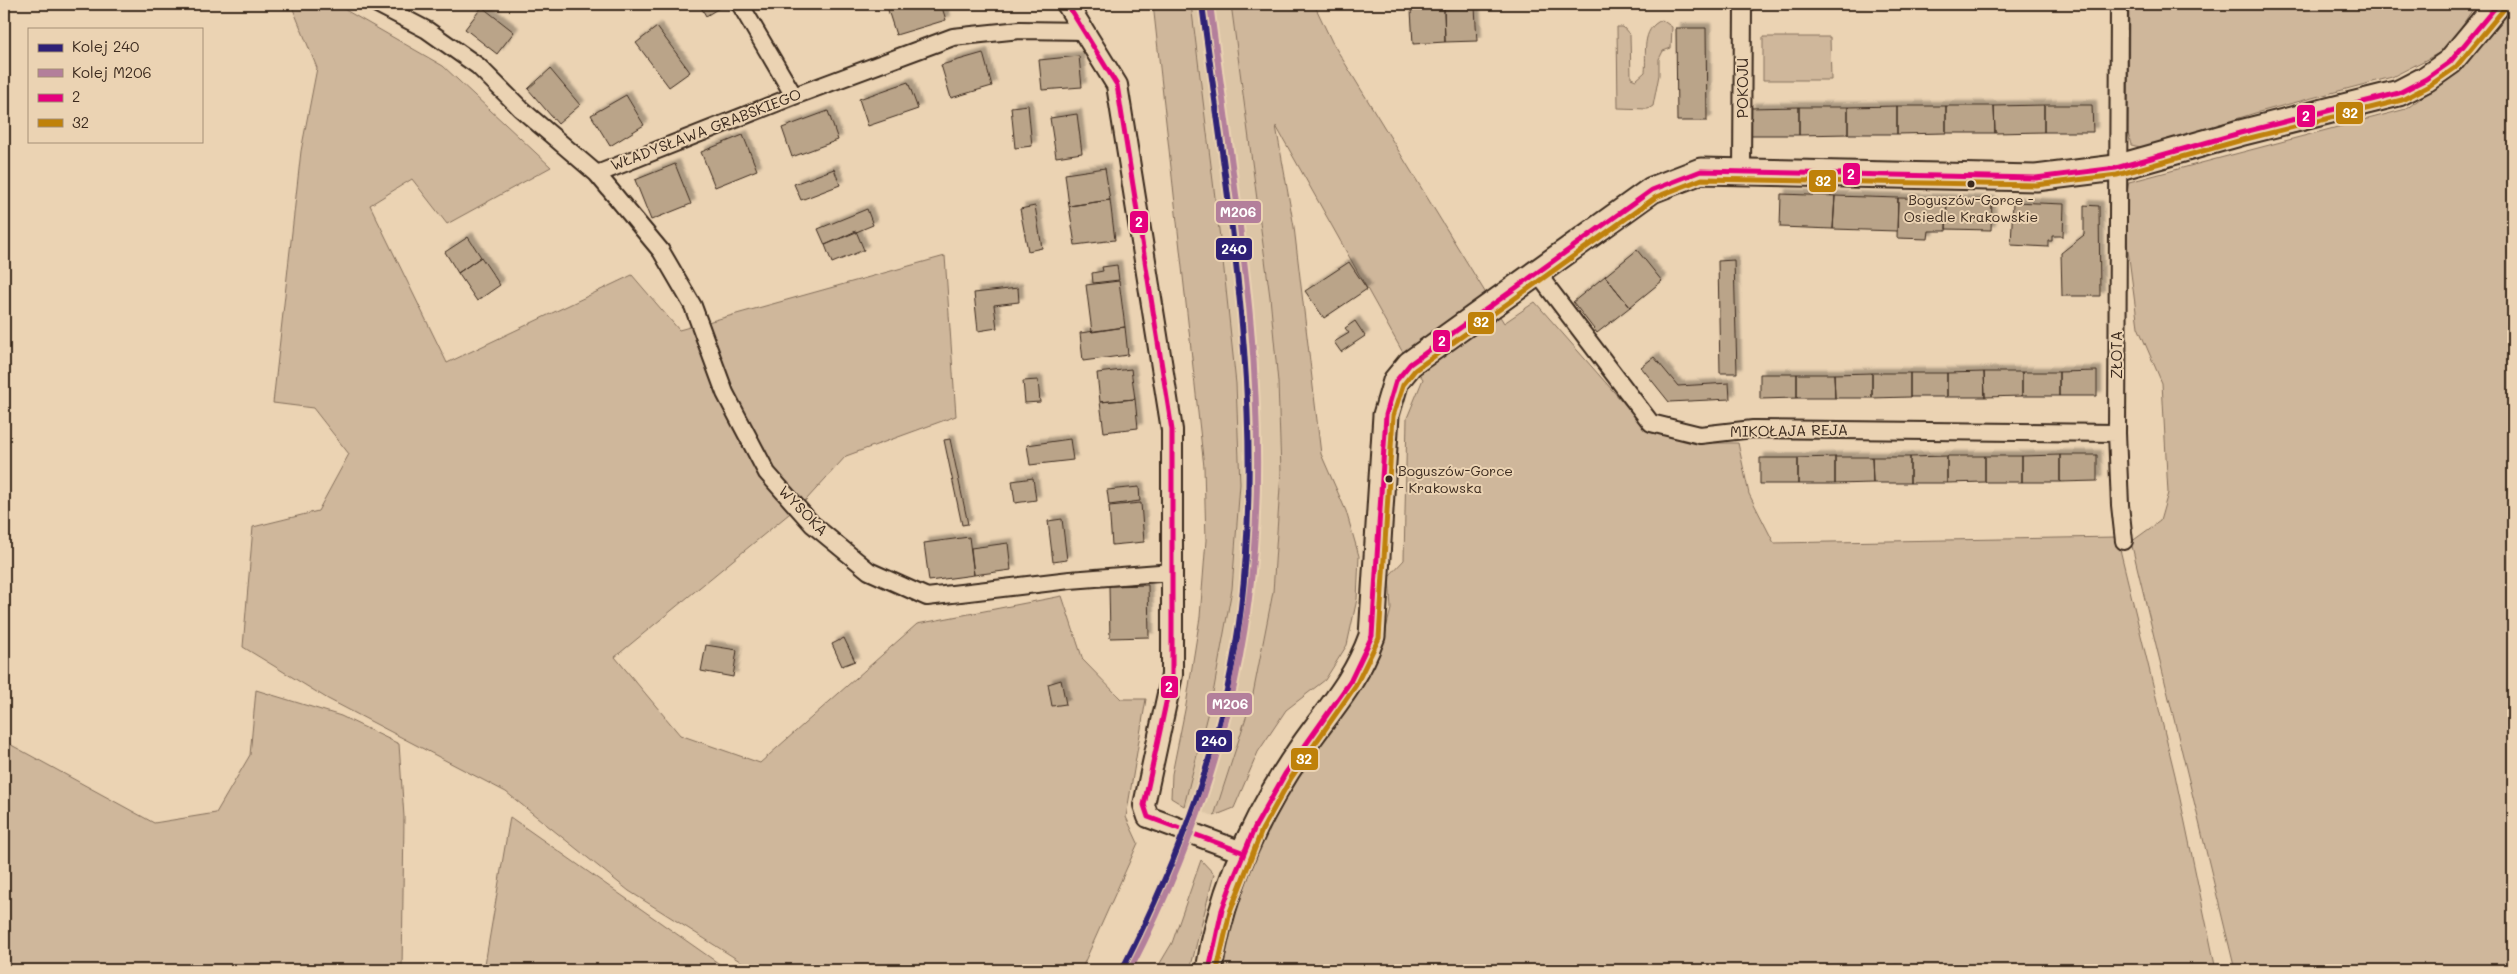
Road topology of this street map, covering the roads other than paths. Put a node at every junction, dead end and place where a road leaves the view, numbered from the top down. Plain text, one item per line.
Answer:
1 (377, 4) edge
2 (740, 4) edge
3 (1067, 4) edge
4 (1743, 4) edge
5 (2119, 4) edge
6 (2498, 4) edge
7 (1085, 31) junction
8 (794, 96) junction
9 (2116, 168) junction
10 (1742, 171) junction
11 (597, 174) junction
12 (1530, 278) junction
13 (2117, 433) junction
14 (2124, 541) dead end
15 (1172, 572) junction
16 (1239, 861) junction
17 (1209, 970) edge

1 - 11 street, WŁADYSŁAWA GRABSKIEGO
2 - 8 street
3 - 7 street
4 - 10 street, POKOJU
5 - 9 street, ZŁOTA
6 - 9 main road
7 - 8 street, WŁADYSŁAWA GRABSKIEGO
7 - 15 street
8 - 11 street, WŁADYSŁAWA GRABSKIEGO
9 - 10 main road
9 - 13 street, ZŁOTA
10 - 12 main road
11 - 15 street, WYSOKA
12 - 13 street, MIKOŁAJA REJA
12 - 16 main road
13 - 14 street, ZŁOTA
15 - 16 street
16 - 17 main road

